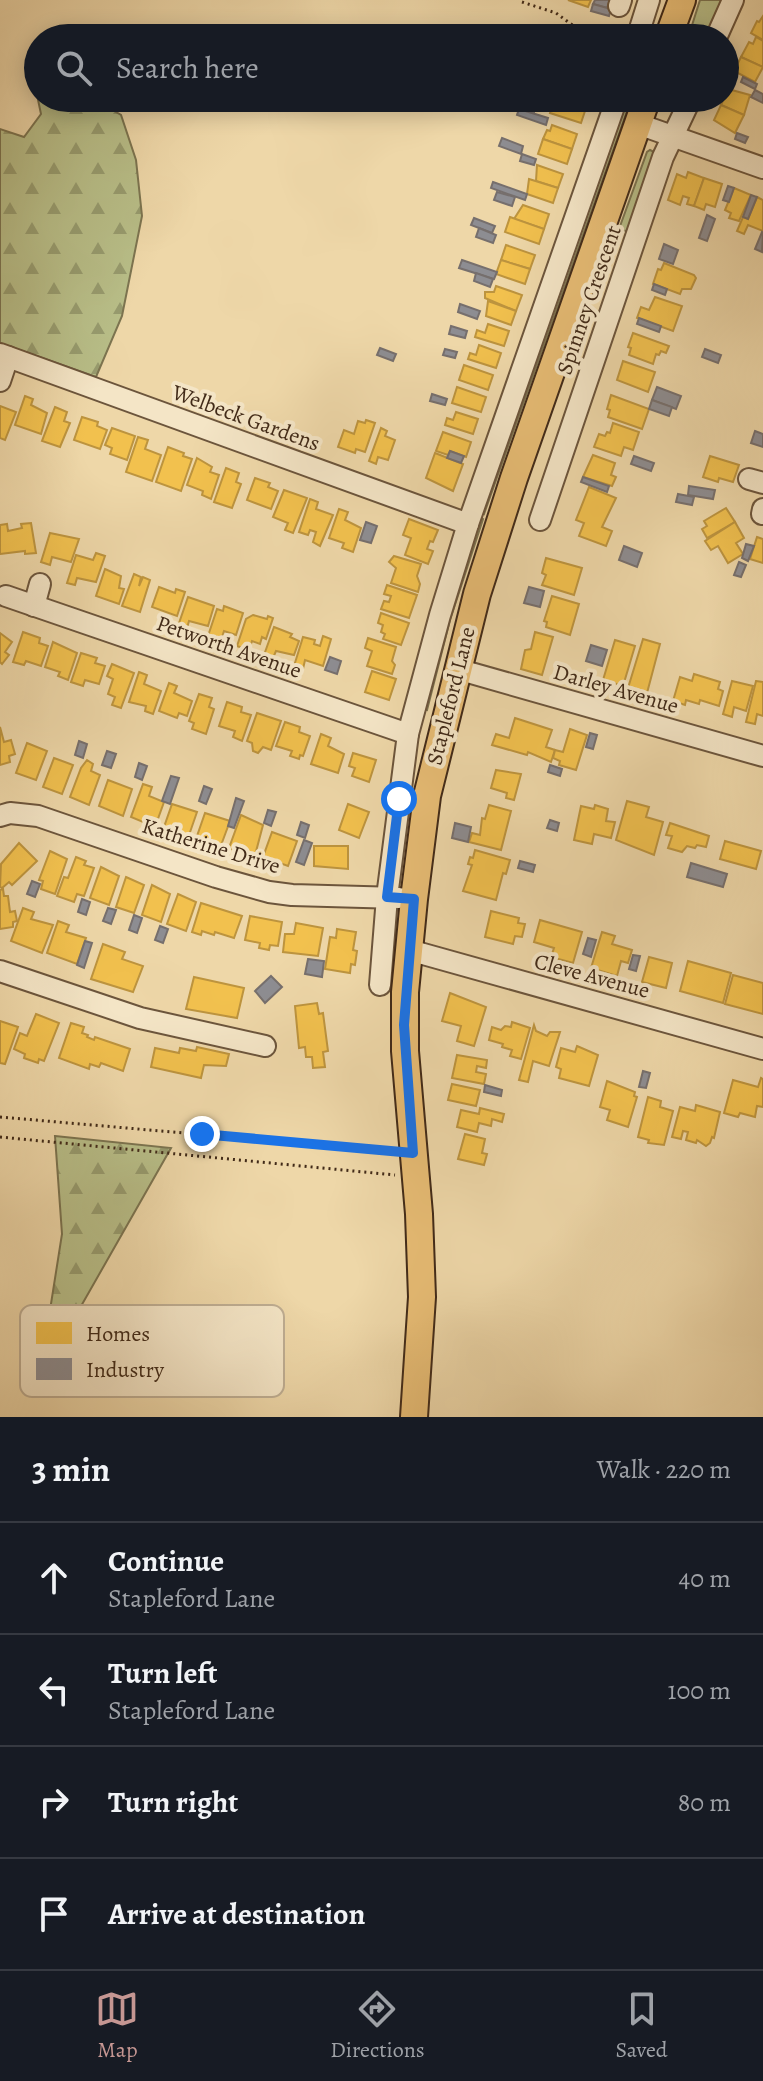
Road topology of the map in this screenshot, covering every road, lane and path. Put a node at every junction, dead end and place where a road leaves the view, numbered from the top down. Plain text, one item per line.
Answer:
1 (649, 0) edge
2 (682, 0) edge
3 (733, 0) edge
4 (522, 2) edge
5 (571, 24) edge
6 (641, 24) edge
7 (673, 24) edge
8 (722, 24) edge
9 (612, 112) edge
10 (642, 112) edge
11 (684, 112) edge
12 (638, 124) junction
13 (672, 136) junction
14 (763, 168) edge
15 (4, 355) edge
16 (0, 381) edge
17 (542, 521) dead end
18 (468, 524) junction
19 (40, 584) dead end
20 (6, 596) dead end
21 (34, 606) junction
22 (457, 669) junction
23 (408, 734) junction
24 (763, 756) edge
25 (0, 816) edge
26 (387, 897) junction
27 (414, 899) junction
28 (409, 950) junction
29 (0, 971) edge
30 (380, 985) dead end
31 (248, 1020) dead end
32 (243, 1041) junction
33 (265, 1046) dead end
34 (763, 1049) edge
35 (0, 1117) edge
36 (0, 1137) edge
37 (414, 1165) junction
38 (414, 1417) edge

1 - 6 street
2 - 7 main road
3 - 8 street
4 - 5 path
9 - 18 street, Stapleford Lane
10 - 12 main road, Stapleford Lane
11 - 13 street, Spinney Crescent
12 - 13 street
12 - 22 main road, Stapleford Lane
13 - 14 street
13 - 17 street, Spinney Crescent
15 - 16 street, Welbeck Gardens
15 - 18 street, Welbeck Gardens
18 - 23 street, Stapleford Lane
19 - 21 street
20 - 21 street, Petworth Avenue
21 - 23 street, Petworth Avenue
22 - 24 street, Darley Avenue
22 - 27 main road, Stapleford Lane
23 - 26 street, Stapleford Lane
25 - 26 street, Katherine Drive
26 - 27 street, Katherine Drive
26 - 30 street, Stapleford Lane
27 - 28 main road, Stapleford Lane
28 - 34 street, Cleve Avenue
28 - 37 main road, Stapleford Lane
29 - 32 street
31 - 32 street
32 - 33 street
35 - 37 path
36 - 37 path
37 - 38 main road, Stapleford Lane

